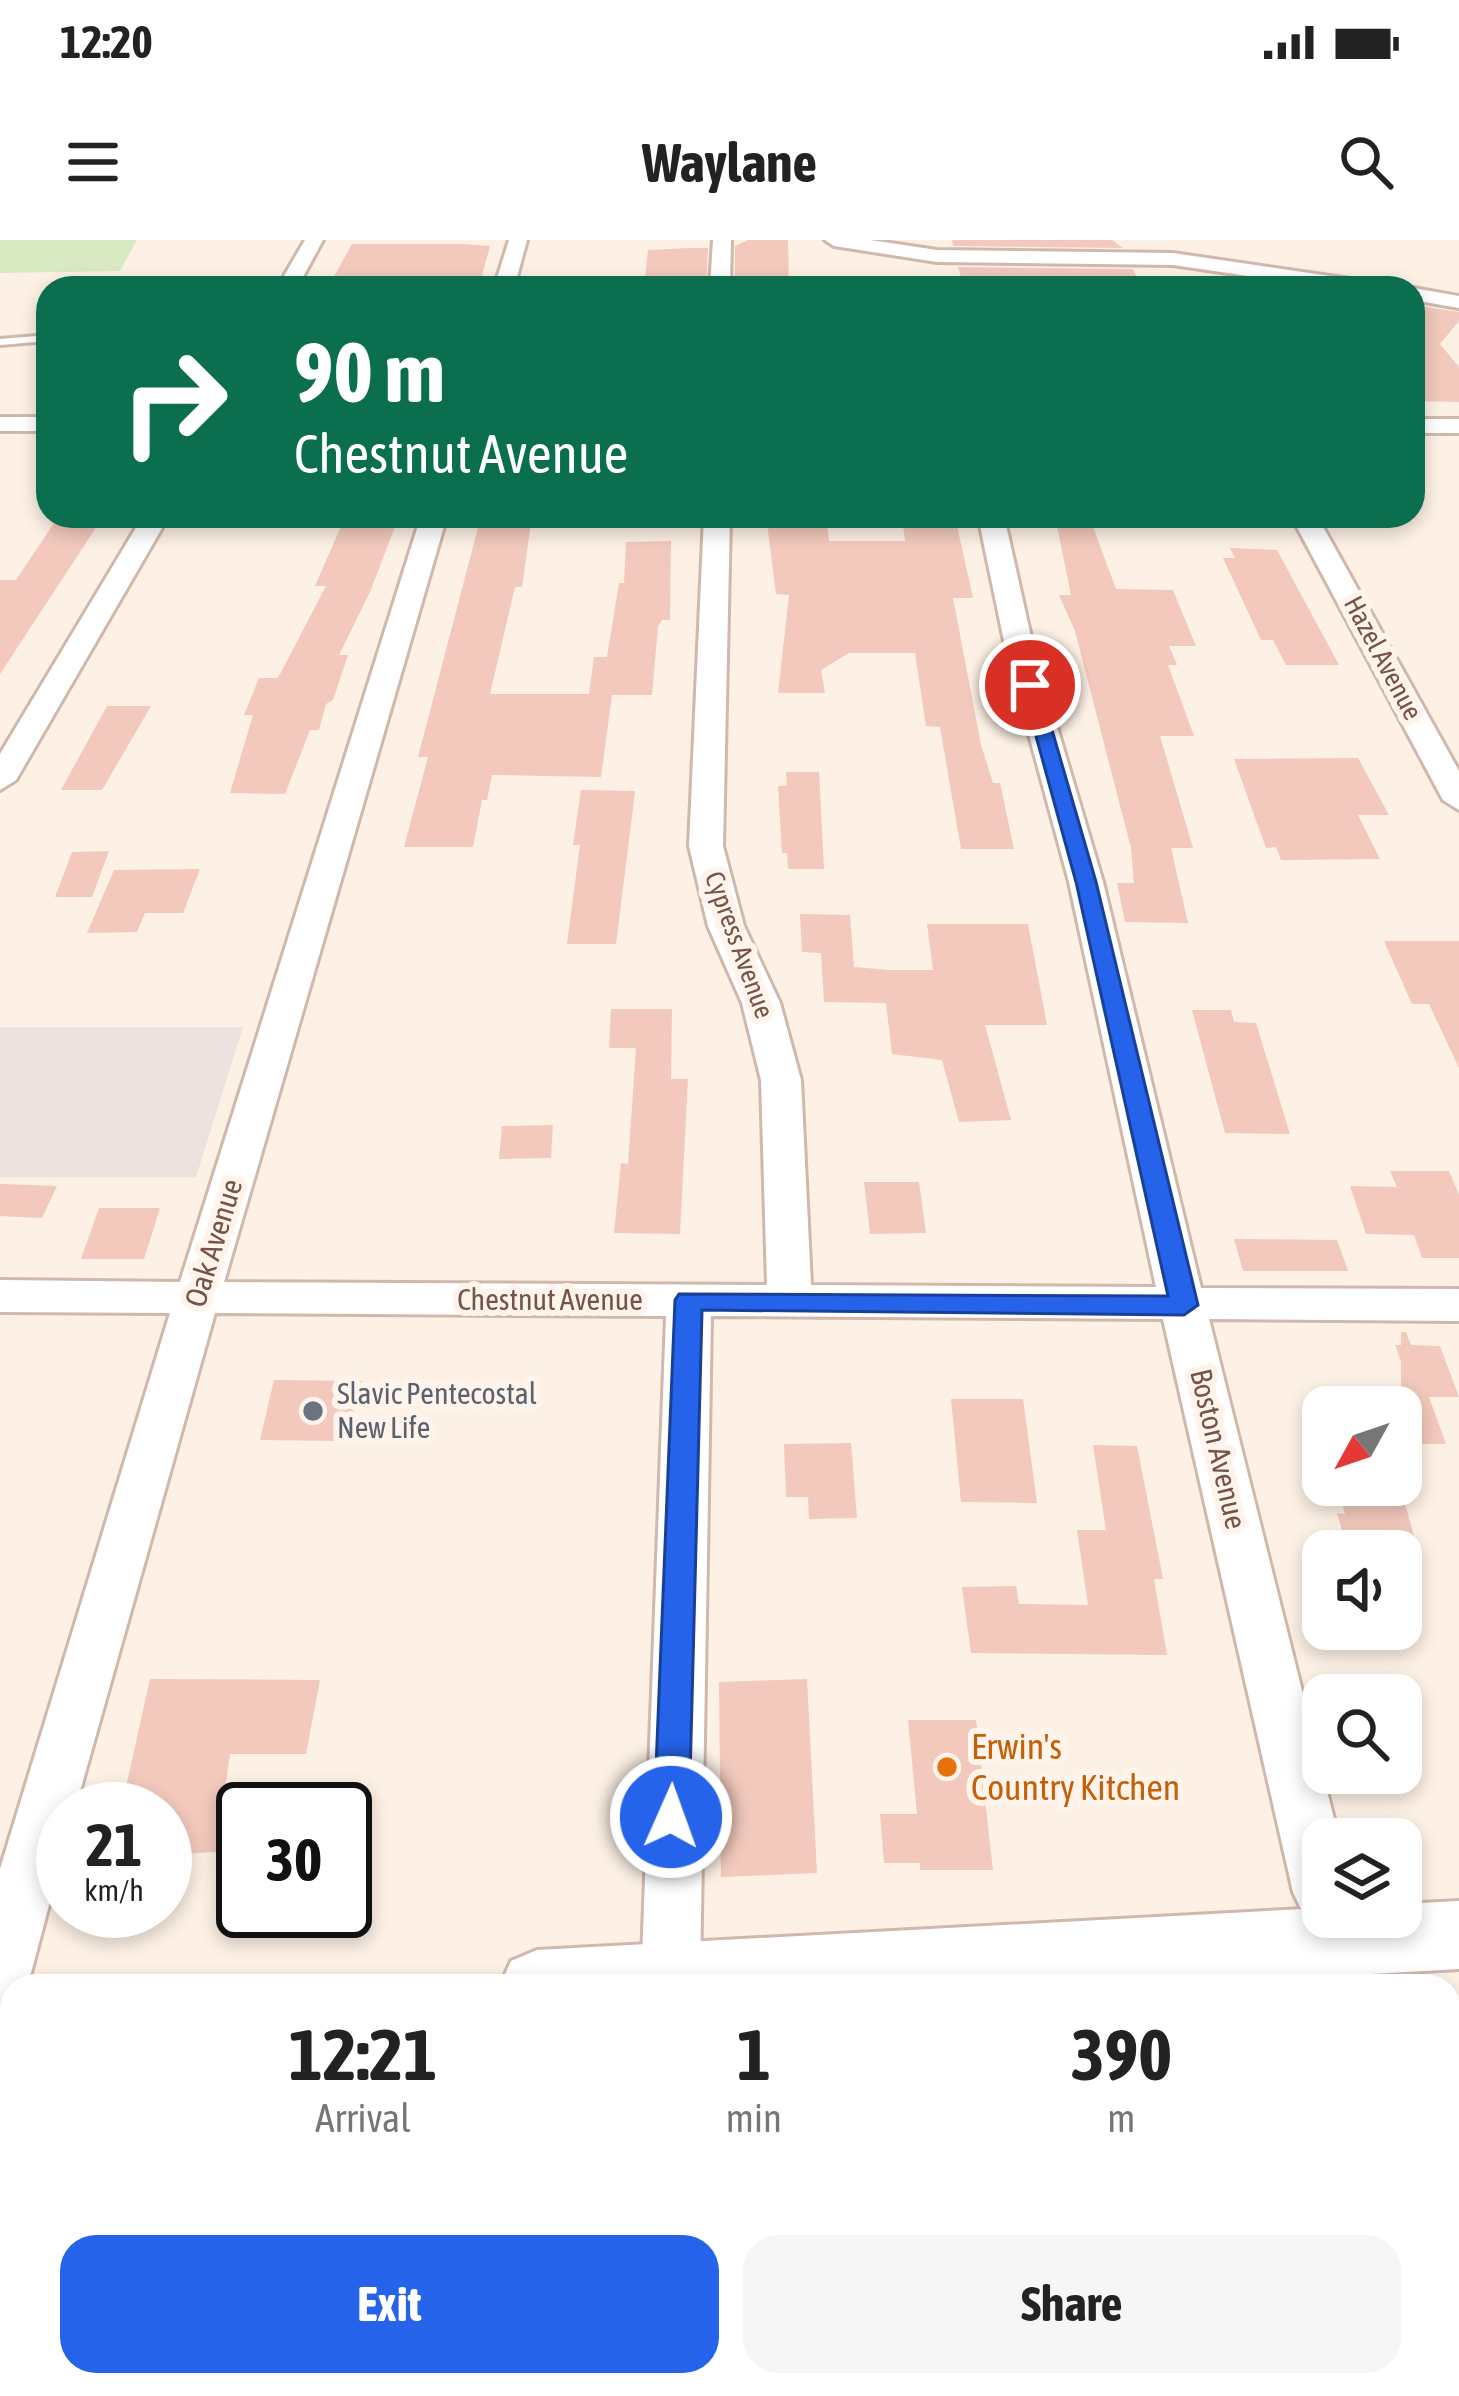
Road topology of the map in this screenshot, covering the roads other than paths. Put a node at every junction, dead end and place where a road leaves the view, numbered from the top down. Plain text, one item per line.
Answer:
1 (314, 240) edge
2 (518, 240) edge
3 (722, 240) edge
4 (834, 240) edge
5 (1173, 259) junction
6 (294, 276) edge
7 (508, 276) edge
8 (720, 276) edge
9 (1178, 276) edge
10 (1289, 276) edge
11 (1425, 296) edge
12 (1459, 302) edge
13 (36, 339) edge
14 (0, 342) edge
15 (0, 424) edge
16 (36, 424) edge
17 (1425, 427) edge
18 (1459, 427) edge
19 (148, 528) edge
20 (430, 528) edge
21 (716, 528) edge
22 (994, 528) edge
23 (1311, 528) edge
24 (10, 746) edge
25 (0, 780) edge
26 (1459, 800) edge
27 (0, 1296) edge
28 (196, 1297) junction
29 (688, 1300) junction
30 (790, 1301) junction
31 (1184, 1305) junction
32 (1459, 1305) edge
33 (1306, 1818) edge
34 (1302, 1922) edge
35 (1422, 1929) edge
36 (1459, 1934) edge
37 (0, 1973) edge
38 (998, 1973) edge
39 (670, 1974) edge
40 (932, 1974) edge

1 - 6 street
2 - 7 street
3 - 8 street
4 - 5 street
5 - 9 street
5 - 10 street
11 - 12 street
13 - 14 lane
15 - 16 street
17 - 18 street
19 - 24 street
20 - 28 street, Oak Avenue
21 - 30 street, Cypress Avenue
22 - 31 street, Boston Avenue
23 - 26 street, Hazel Avenue
24 - 25 street
27 - 28 street, Chestnut Avenue
28 - 29 street, Chestnut Avenue
28 - 37 street, Oak Avenue
29 - 30 street, Chestnut Avenue
29 - 39 street
30 - 31 street, Chestnut Avenue
31 - 32 street, Chestnut Avenue
31 - 33 street, Boston Avenue
34 - 38 street
35 - 36 street
38 - 40 street

